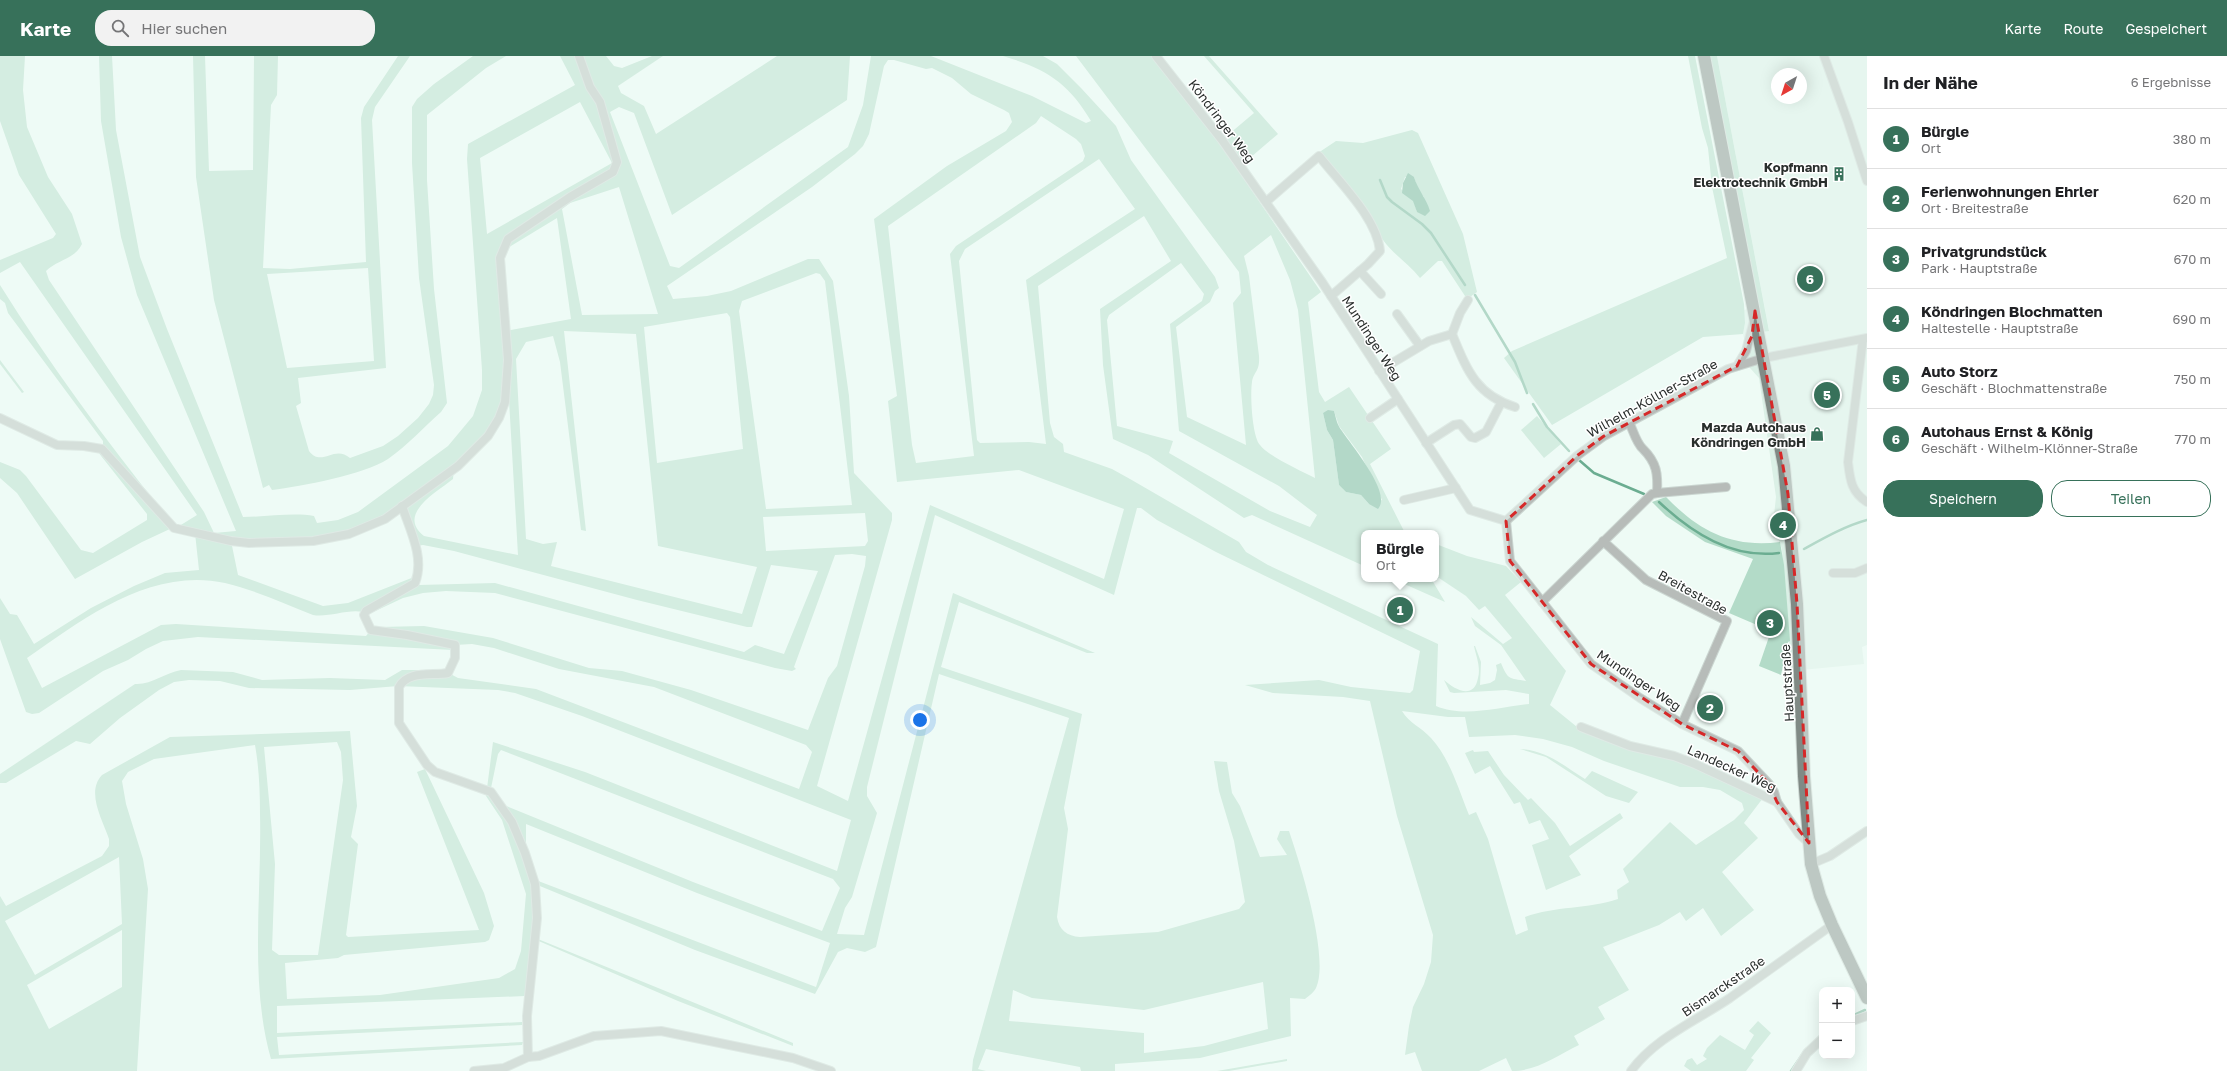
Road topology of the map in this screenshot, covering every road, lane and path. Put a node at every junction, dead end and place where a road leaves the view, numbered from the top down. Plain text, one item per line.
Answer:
1 (579, 56) edge
2 (1156, 56) edge
3 (1704, 56) edge
4 (1824, 56) edge
5 (1867, 181) edge
6 (1267, 201) junction
7 (1360, 271) junction
8 (1381, 294) dead end
9 (1331, 296) junction
10 (1468, 300) dead end
11 (1755, 311) junction
12 (1397, 314) dead end
13 (1452, 334) junction
14 (1865, 338) edge
15 (1420, 346) junction
16 (1764, 358) junction
17 (1737, 366) junction
18 (1379, 371) junction
19 (1398, 399) junction
20 (1500, 403) junction
21 (1515, 407) dead end
22 (0, 418) edge
23 (1370, 418) dead end
24 (1630, 424) junction
25 (1426, 443) junction
26 (1726, 487) dead end
27 (1456, 488) junction
28 (1657, 493) junction
29 (1404, 500) dead end
30 (1867, 502) edge
31 (402, 506) junction
32 (1506, 521) junction
33 (1603, 541) junction
34 (1867, 568) edge
35 (1833, 573) dead end
36 (1542, 602) junction
37 (1682, 724) junction
38 (1581, 727) dead end
39 (1777, 802) junction
40 (1867, 831) edge
41 (1809, 843) junction
42 (1811, 864) junction
43 (1832, 925) junction
44 (1867, 998) edge
45 (1867, 1016) edge
46 (1855, 1020) edge
47 (1819, 1042) edge
48 (528, 1057) junction
49 (474, 1071) edge
50 (831, 1071) edge
51 (1631, 1071) edge
52 (1796, 1071) edge

1 - 31 street
2 - 6 street, Köndringer Weg
3 - 11 main road, Hauptstraße
4 - 5 street
6 - 7 street
6 - 9 street, Mundinger Weg
7 - 8 street
7 - 9 street
9 - 18 street, Mundinger Weg
10 - 13 street
11 - 16 main road, Hauptstraße
11 - 17 street
12 - 15 street
13 - 15 street
13 - 20 street
14 - 16 street, Wilhelm-Köllner-Straße
14 - 30 street
15 - 18 street
16 - 17 street, Wilhelm-Köllner-Straße
16 - 41 main road, Hauptstraße
17 - 24 street, Wilhelm-Köllner-Straße
18 - 19 street, Mundinger Weg
19 - 23 street
19 - 25 street, Mundinger Weg
20 - 21 street
20 - 25 street
22 - 31 street
24 - 28 street
24 - 32 street, Wilhelm-Köllner-Straße
25 - 27 street, Mundinger Weg
26 - 28 street
27 - 29 street
27 - 32 street, Mundinger Weg
28 - 33 street
31 - 48 street
32 - 36 street, Mundinger Weg
33 - 36 street
33 - 37 street, Breitestraße
34 - 35 street
36 - 37 street, Mundinger Weg
37 - 39 street, Mundinger Weg
38 - 39 street, Landecker Weg
39 - 41 street, Landecker Weg
40 - 42 street
41 - 42 main road, Hauptstraße
42 - 43 main road, Hauptstraße
43 - 44 main road, Hauptstraße
43 - 51 street, Bismarckstraße
45 - 46 street
47 - 52 street
48 - 49 street
48 - 50 street

